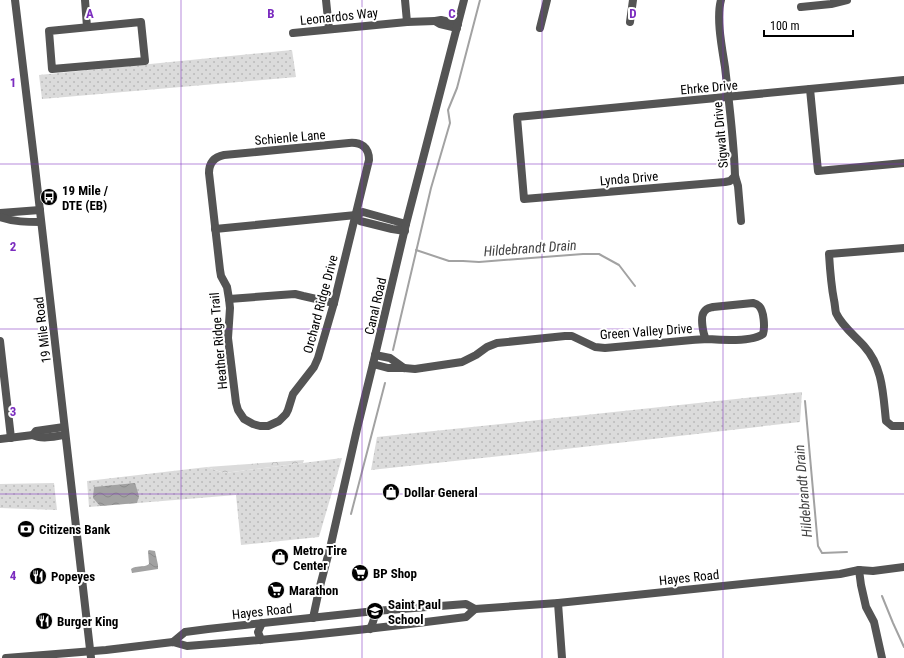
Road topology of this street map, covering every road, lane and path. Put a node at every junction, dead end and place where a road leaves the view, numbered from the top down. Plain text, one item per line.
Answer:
1 (15, 0) edge
2 (85, 0) edge
3 (326, 0) edge
4 (405, 0) edge
5 (464, 0) edge
6 (547, 0) edge
7 (633, 0) edge
8 (721, 0) edge
9 (847, 0) edge
10 (801, 7) dead end
11 (407, 22) junction
12 (630, 22) dead end
13 (457, 26) junction
14 (87, 27) junction
15 (329, 28) junction
16 (540, 28) dead end
17 (293, 33) dead end
18 (904, 80) edge
19 (810, 89) junction
20 (728, 97) junction
21 (368, 152) joint
22 (213, 161) joint
23 (904, 163) edge
24 (735, 176) junction
25 (524, 199) joint
26 (40, 210) junction
27 (0, 213) edge
28 (356, 215) junction
29 (0, 217) edge
30 (741, 221) dead end
31 (41, 222) junction
32 (406, 227) junction
33 (215, 229) junction
34 (904, 248) edge
35 (229, 299) junction
36 (334, 303) junction
37 (706, 339) junction
38 (0, 341) edge
39 (375, 355) junction
40 (373, 364) junction
41 (404, 368) junction
42 (248, 422) joint
43 (904, 426) edge
44 (64, 431) junction
45 (11, 438) junction
46 (0, 439) edge
47 (904, 568) edge
48 (859, 570) junction
49 (558, 603) junction
50 (475, 609) junction
51 (375, 611) junction
52 (313, 618) junction
53 (262, 623) junction
54 (370, 629) junction
55 (261, 640) junction
56 (173, 642) junction
57 (91, 654) edge
58 (6, 658) edge
59 (562, 658) edge
60 (882, 658) edge

1 - 26 street, 19 Mile Road
2 - 14 street
3 - 15 street
4 - 11 street
5 - 13 street, Canal Road
6 - 16 street
7 - 12 street
8 - 20 street, Sigwalt Drive
9 - 10 street
11 - 13 street, Leonardos Way
11 - 15 street, Leonardos Way
13 - 32 street, Canal Road
14 - 14 street
15 - 17 street, Leonardos Way
18 - 19 street, Ehrke Drive
19 - 20 street, Ehrke Drive
19 - 23 street
20 - 24 street, Sigwalt Drive
20 - 25 street, Ehrke Drive
21 - 22 street, Schienle Lane
21 - 28 street, Orchard Ridge Drive
22 - 33 street, Heather Ridge Trail
24 - 25 street, Lynda Drive
24 - 30 street, Sigwalt Drive
26 - 27 street
26 - 31 street, 19 Mile Road
28 - 32 street
28 - 33 street
28 - 36 street, Orchard Ridge Drive
29 - 31 street
31 - 44 street, 19 Mile Road
32 - 39 street, Canal Road
33 - 35 street, Heather Ridge Trail
34 - 43 street
35 - 36 street
35 - 42 street, Heather Ridge Trail
36 - 42 street, Orchard Ridge Drive
37 - 37 street, Green Valley Drive
37 - 41 street, Green Valley Drive
38 - 45 street
39 - 40 street, Canal Road
39 - 41 street
40 - 41 street, Green Valley Drive
40 - 52 street, Canal Road
44 - 45 street
44 - 57 street, 19 Mile Road
45 - 46 street
47 - 48 street, Hayes Road
48 - 49 street, Hayes Road
48 - 60 street
49 - 50 street, Hayes Road
49 - 59 street
50 - 51 street, Hayes Road
50 - 54 street, Hayes Road
51 - 52 street, Hayes Road
51 - 54 street
52 - 53 street, Hayes Road
53 - 55 street
53 - 56 street, Hayes Road
54 - 55 street, Hayes Road
55 - 56 street, Hayes Road
56 - 57 street, Hayes Road
57 - 58 street, Hayes Road

